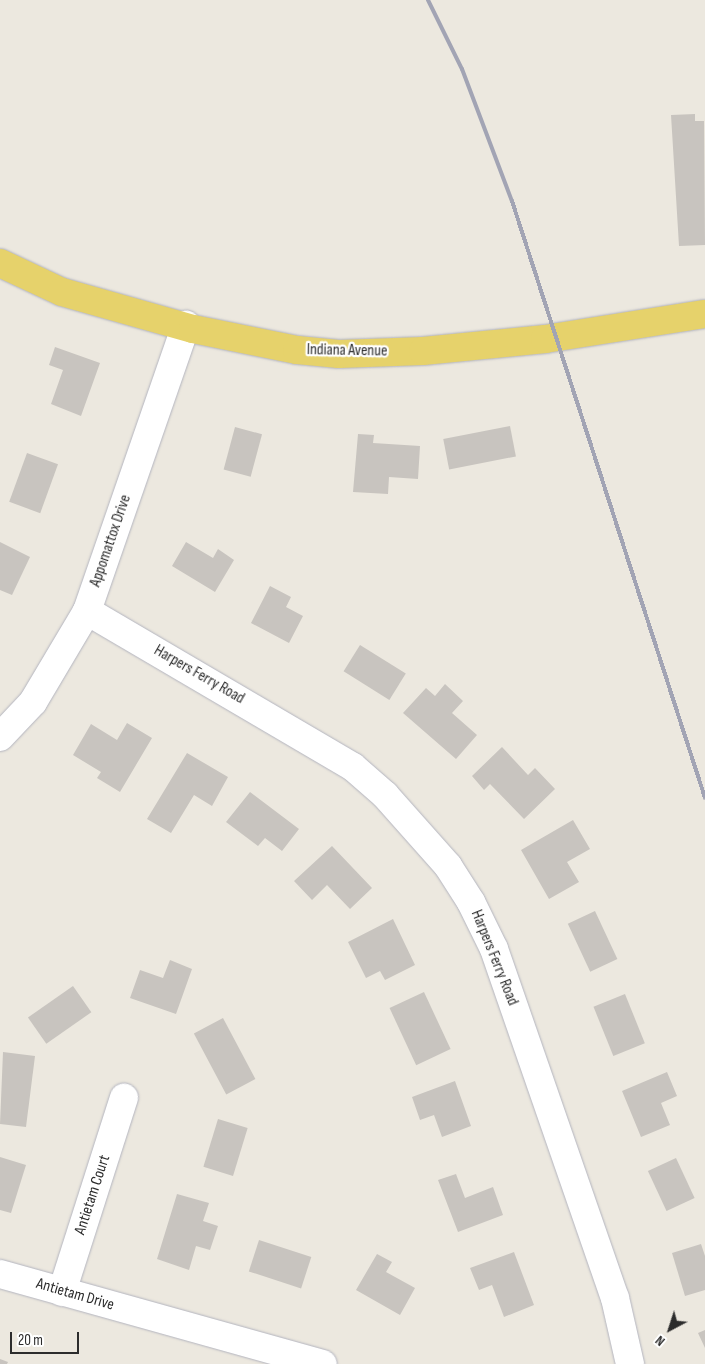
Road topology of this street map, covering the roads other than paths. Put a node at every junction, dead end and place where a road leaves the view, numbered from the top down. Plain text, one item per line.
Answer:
1 (0, 263) edge
2 (705, 314) edge
3 (186, 325) junction
4 (87, 611) junction
5 (0, 737) edge
6 (124, 1098) dead end
7 (0, 1274) edge
8 (62, 1292) junction
9 (622, 1363) edge
10 (323, 1364) edge

1 - 3 main road, Indiana Avenue
2 - 3 main road, Indiana Avenue
3 - 4 street, Appomattox Drive
4 - 5 street, Appomattox Drive
4 - 9 street, Harpers Ferry Road
6 - 8 street, Antietam Court
7 - 8 street, Antietam Drive
8 - 10 street, Antietam Drive

